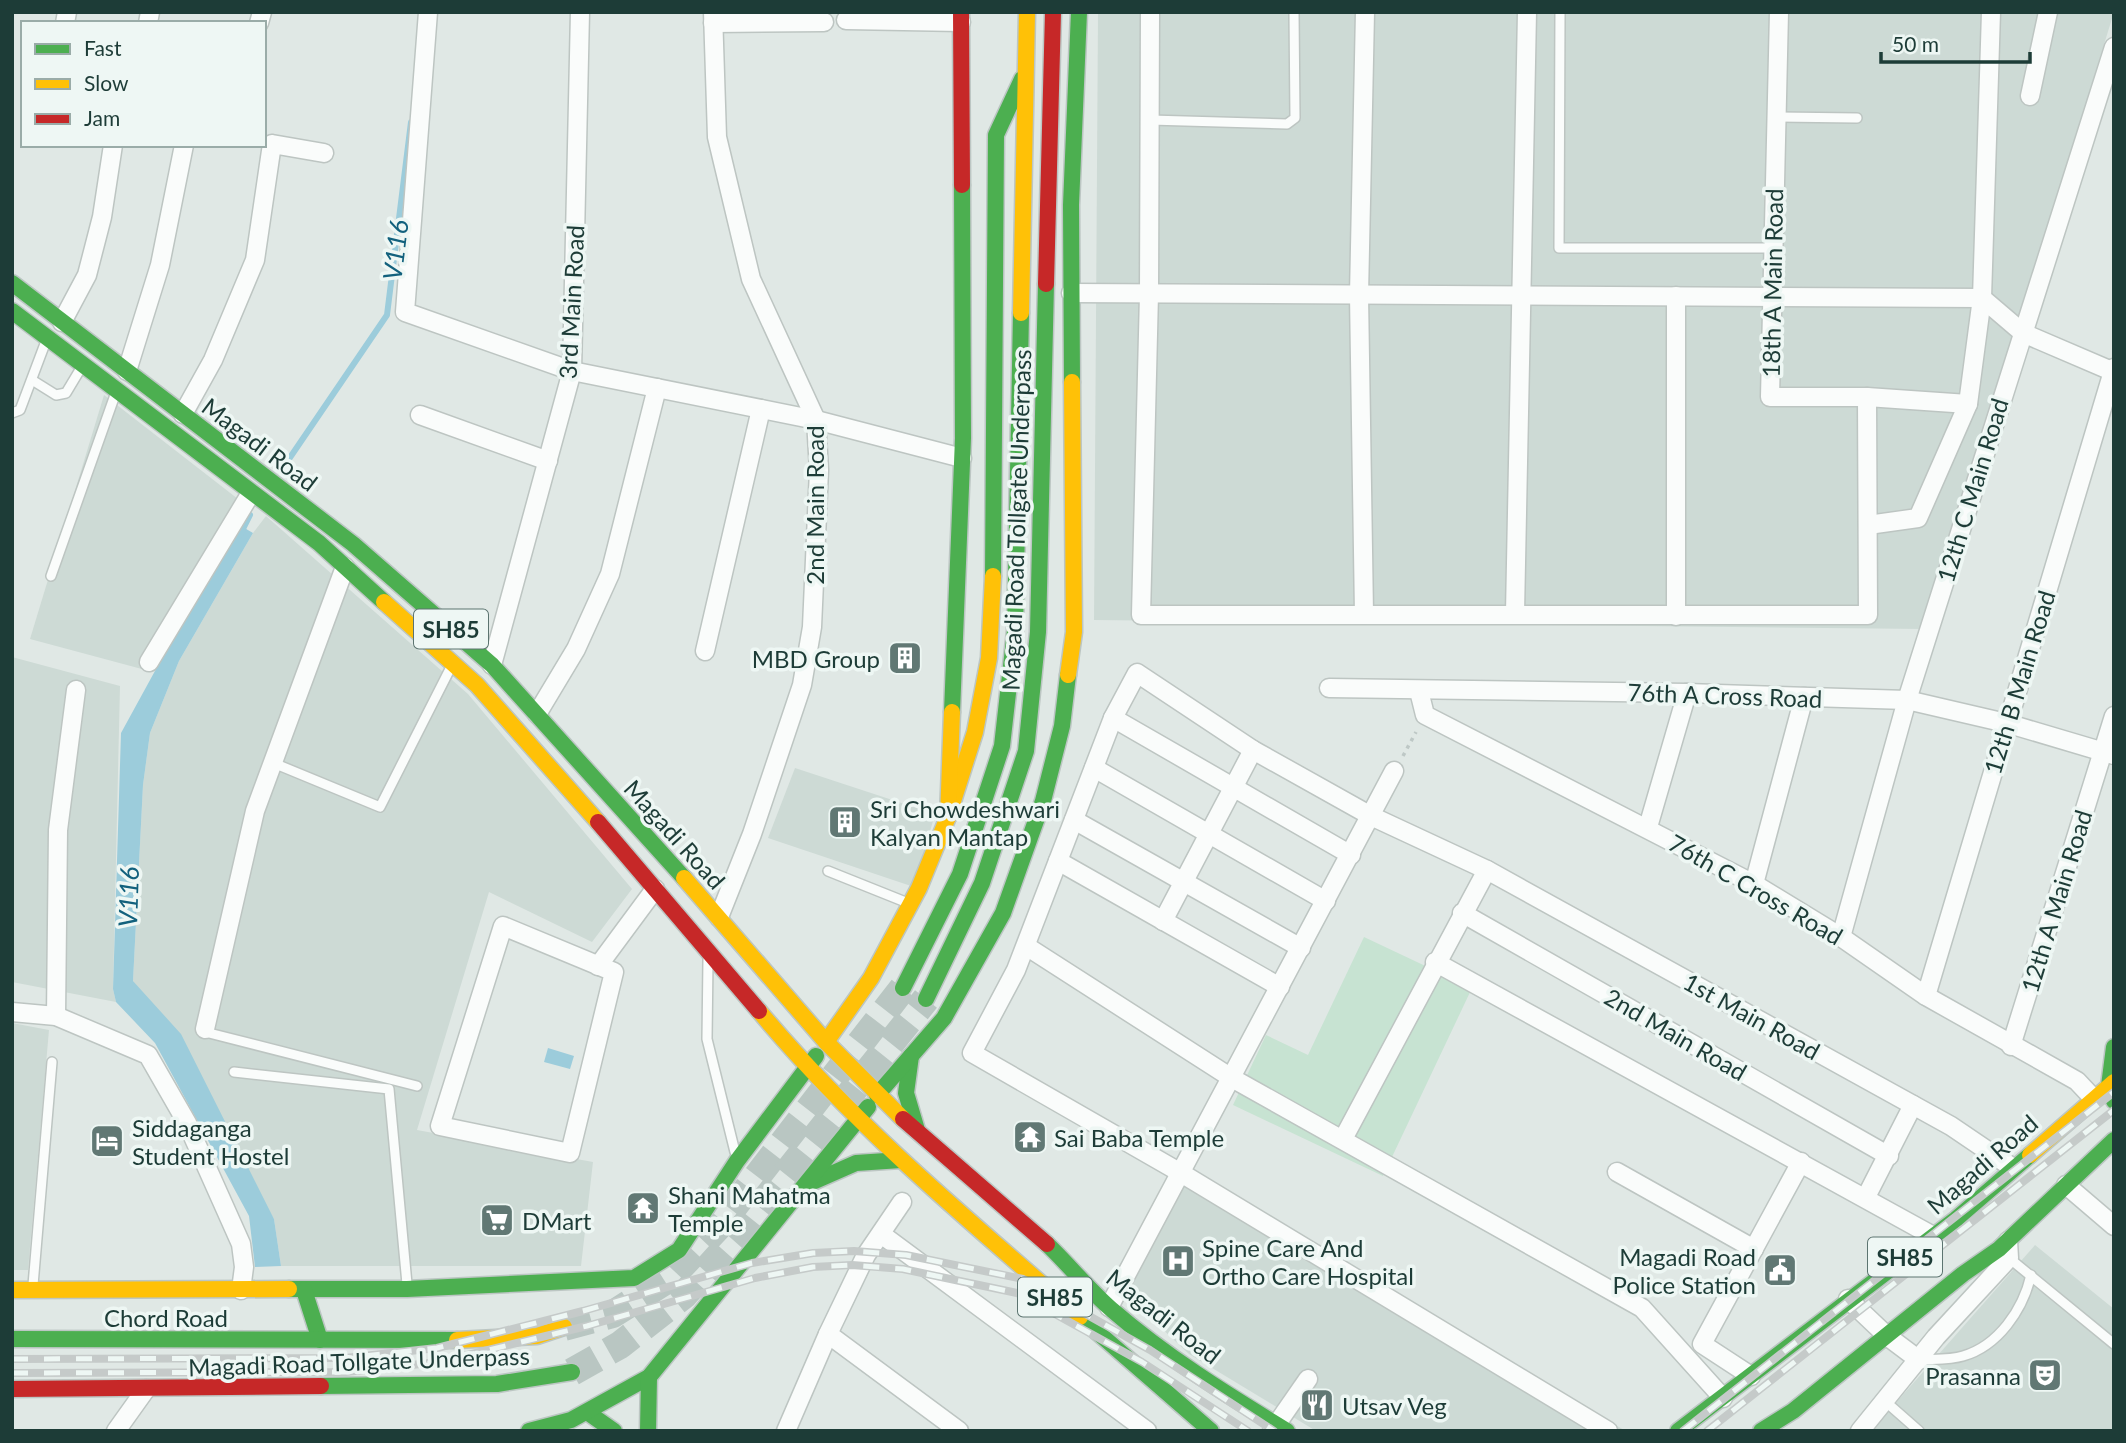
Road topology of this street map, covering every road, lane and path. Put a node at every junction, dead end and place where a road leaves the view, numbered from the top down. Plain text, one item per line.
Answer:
1 (428, 12) edge
2 (580, 12) edge
3 (1027, 12) edge
4 (1053, 12) edge
5 (1079, 12) edge
6 (1150, 12) edge
7 (1294, 12) edge
8 (1365, 12) edge
9 (1527, 12) edge
10 (1560, 12) edge
11 (1779, 12) edge
12 (1992, 12) edge
13 (2048, 12) edge
14 (961, 17) edge
15 (713, 18) edge
16 (846, 20) dead end
17 (824, 22) dead end
18 (2114, 47) edge
19 (1053, 65) junction
20 (1077, 65) junction
21 (1026, 70) junction
22 (2030, 96) dead end
23 (1776, 117) junction
24 (1857, 118) dead end
25 (1150, 120) junction
26 (113, 147) edge
27 (184, 147) edge
28 (324, 153) dead end
29 (1773, 248) junction
30 (12, 283) edge
31 (1072, 293) junction
32 (1149, 294) junction
33 (1359, 295) junction
34 (1520, 296) junction
35 (1676, 296) junction
36 (1771, 297) junction
37 (1982, 298) junction
38 (12, 311) edge
39 (62, 321) junction
40 (2023, 333) junction
41 (46, 340) junction
42 (83, 365) junction
43 (127, 371) junction
44 (572, 371) junction
45 (2113, 371) edge
46 (32, 380) junction
47 (657, 388) junction
48 (117, 391) junction
49 (1867, 397) junction
50 (1968, 404) junction
51 (761, 409) junction
52 (12, 414) edge
53 (183, 414) junction
54 (420, 415) dead end
55 (816, 420) junction
56 (962, 457) junction
57 (548, 461) junction
58 (251, 493) junction
59 (1868, 525) junction
60 (345, 567) junction
61 (51, 576) dead end
62 (1515, 613) junction
63 (1364, 614) junction
64 (1676, 616) junction
65 (705, 651) dead end
66 (149, 663) dead end
67 (453, 664) junction
68 (492, 665) junction
69 (1329, 688) dead end
70 (76, 690) dead end
71 (1419, 691) junction
72 (1687, 692) junction
73 (1804, 697) junction
74 (1907, 700) junction
75 (537, 714) junction
76 (1425, 715) junction
77 (2114, 716) edge
78 (1113, 718) junction
79 (2006, 723) junction
80 (1253, 750) junction
81 (2108, 754) edge
82 (271, 762) junction
83 (1094, 768) junction
84 (1394, 771) joint
85 (1234, 787) junction
86 (1371, 816) junction
87 (947, 817) junction
88 (1074, 820) junction
89 (1648, 827) junction
90 (1209, 834) junction
91 (1350, 855) junction
92 (1058, 861) junction
93 (1487, 870) junction
94 (828, 871) dead end
95 (1184, 882) junction
96 (1754, 884) junction
97 (655, 889) junction
98 (1326, 901) junction
99 (910, 904) junction
100 (1462, 913) junction
101 (719, 917) junction
102 (1163, 921) junction
103 (1840, 937) junction
104 (1026, 946) junction
105 (1301, 948) junction
106 (708, 951) junction
107 (1435, 962) junction
108 (598, 966) junction
109 (1280, 987) junction
110 (903, 988) tunnel mouth
111 (1926, 996) junction
112 (926, 999) tunnel mouth
113 (12, 1012) edge
114 (56, 1016) junction
115 (205, 1028) joint
116 (826, 1042) junction
117 (2011, 1046) junction
118 (2114, 1047) edge
119 (911, 1056) junction
120 (52, 1062) dead end
121 (807, 1069) junction
122 (234, 1072) dead end
123 (1232, 1077) junction
124 (417, 1086) dead end
125 (2112, 1090) edge
126 (877, 1094) junction
127 (2093, 1098) junction
128 (1913, 1105) junction
129 (858, 1120) junction
130 (919, 1134) junction
131 (1343, 1139) junction
132 (2114, 1140) edge
133 (1889, 1156) junction
134 (901, 1160) junction
135 (737, 1161) junction
136 (1801, 1161) junction
137 (2013, 1168) junction
138 (1617, 1172) dead end
139 (1181, 1173) junction
140 (2066, 1185) junction
141 (797, 1193) junction
142 (1866, 1197) junction
143 (902, 1202) dead end
144 (2114, 1226) edge
145 (881, 1234) junction
146 (1933, 1236) junction
147 (1754, 1249) junction
148 (2009, 1250) junction
149 (2031, 1275) junction
150 (407, 1289) junction
151 (12, 1290) edge
152 (32, 1290) junction
153 (241, 1290) junction
154 (300, 1290) junction
155 (1848, 1299) junction
156 (1109, 1307) junction
157 (564, 1327) tunnel mouth
158 (828, 1334) junction
159 (1887, 1336) junction
160 (12, 1339) edge
161 (320, 1340) junction
162 (2114, 1344) edge
163 (1919, 1360) junction
164 (572, 1372) tunnel mouth
165 (1751, 1376) junction
166 (649, 1377) junction
167 (1308, 1379) dead end
168 (12, 1389) edge
169 (146, 1389) junction
170 (1723, 1398) junction
171 (1886, 1402) junction
172 (587, 1412) junction
173 (1279, 1429) edge
174 (1913, 1429) edge
175 (116, 1431) edge
176 (529, 1431) edge
177 (614, 1431) edge
178 (648, 1431) edge
179 (786, 1431) edge
180 (959, 1431) edge
181 (1147, 1431) edge
182 (1211, 1431) edge
183 (1608, 1431) edge
184 (1678, 1431) edge
185 (1761, 1431) edge
186 (1860, 1431) edge

1 - 44 street
2 - 44 street, 3rd Main Road
3 - 21 main road, Magadi Road Tollgate Underpass
4 - 19 main road
5 - 20 main road
6 - 25 street
7 - 25 lane
8 - 33 street
9 - 34 street
10 - 29 lane
11 - 23 street, 18th A Main Road
12 - 37 street
13 - 22 street
14 - 16 street
14 - 56 main road
15 - 17 street
15 - 55 street, 2nd Main Road
18 - 40 street, 12th C Main Road
19 - 20 main road
19 - 112 main road, Magadi Road Tollgate Underpass
20 - 31 main road
21 - 87 main road
21 - 110 main road, Magadi Road Tollgate Underpass
23 - 24 lane
23 - 29 street, 18th A Main Road
25 - 32 street
26 - 39 street
27 - 43 street
28 - 53 street
29 - 36 street, 18th A Main Road
30 - 39 main road, Magadi Road / SH85
31 - 32 street
31 - 119 main road
32 - 33 street
32 - 63 street
33 - 34 street
33 - 63 street
34 - 35 street
34 - 62 street
35 - 36 street
35 - 64 street
36 - 37 street
36 - 49 street, 18th A Main Road
37 - 40 street
37 - 50 street
38 - 41 main road, Magadi Road / SH85
39 - 43 main road, Magadi Road / SH85
40 - 45 street
40 - 74 street, 12th C Main Road
41 - 42 main road, Magadi Road / SH85
41 - 46 lane
42 - 46 lane
42 - 48 main road, Magadi Road / SH85
43 - 53 main road, Magadi Road / SH85
44 - 47 street
44 - 57 street, 3rd Main Road
45 - 79 street, 12th B Main Road
46 - 52 lane
47 - 51 street
47 - 75 street
48 - 58 main road, Magadi Road / SH85
48 - 61 lane
49 - 50 street, 18th A Main Road
49 - 59 street
50 - 59 street
51 - 55 street
51 - 65 street
53 - 68 main road, Magadi Road / SH85
54 - 57 street
55 - 56 street
55 - 101 street, 2nd Main Road
56 - 87 main road
57 - 68 street, 3rd Main Road
58 - 60 main road, Magadi Road / SH85
58 - 66 street
59 - 64 street
60 - 67 main road, Magadi Road / SH85
60 - 82 street
62 - 63 street
62 - 64 street
67 - 82 lane
67 - 97 main road, Magadi Road / SH85
68 - 75 main road, Magadi Road / SH85
69 - 71 street, 76th A Cross Road
70 - 114 street
71 - 72 street, 76th A Cross Road
71 - 76 street
72 - 73 street, 76th A Cross Road
72 - 89 street
73 - 74 street, 76th A Cross Road
73 - 96 street
74 - 79 street, 76th A Cross Road
74 - 103 street, 12th C Main Road
75 - 101 main road, Magadi Road / SH85
76 - 84 path
76 - 89 street, 76th C Cross Road
77 - 81 street, 12th A Main Road
78 - 80 street, 1st Main Road
78 - 83 street
78 - 85 street
79 - 81 street, 76th A Cross Road
79 - 111 street, 12th B Main Road
80 - 85 street
80 - 86 street, 1st Main Road
81 - 117 street, 12th A Main Road
82 - 115 street
83 - 88 street
83 - 90 street
84 - 86 street
85 - 90 street
85 - 91 street
86 - 91 street
86 - 93 street, 1st Main Road
87 - 99 main road
88 - 92 street
88 - 95 street
89 - 96 street, 76th C Cross Road
90 - 95 street
90 - 98 street
91 - 98 street
92 - 102 street
92 - 104 street
93 - 100 street
93 - 128 street, 1st Main Road
94 - 99 lane
95 - 102 street
95 - 105 street
96 - 103 street, 76th C Cross Road
97 - 106 main road, Magadi Road / SH85
97 - 108 street
98 - 105 street
99 - 116 main road
100 - 107 street
100 - 133 street, 2nd Main Road
101 - 116 main road, Magadi Road / SH85
102 - 109 street
103 - 111 street, 76th C Cross Road
104 - 123 street
104 - 139 street
105 - 109 street
106 - 121 main road, Magadi Road / SH85
106 - 135 lane
107 - 131 street
107 - 136 street
108 - 108 street
109 - 123 street
111 - 117 street, 76th C Cross Road
113 - 114 street
114 - 153 street
115 - 124 lane
116 - 121 main road
116 - 126 main road, Magadi Road / SH85
117 - 127 street, 76th C Cross Road
118 - 125 main road
119 - 126 main road
119 - 130 main road
120 - 152 lane
121 - 129 main road, Magadi Road / SH85
121 - 135 main road
122 - 150 lane
123 - 131 street
123 - 139 street
125 - 127 main road, Magadi Road / SH85
126 - 129 main road
126 - 130 main road, Magadi Road / SH85
127 - 137 main road, Magadi Road / SH85
128 - 133 street
128 - 137 street, 1st Main Road
129 - 134 main road, Magadi Road / SH85
129 - 141 main road
130 - 156 main road, Magadi Road / SH85
131 - 170 street
132 - 140 main road, SH85
133 - 142 street
134 - 141 main road
134 - 182 main road, Magadi Road / SH85
135 - 150 main road
136 - 142 street
136 - 147 street
137 - 146 main road, Magadi Road / SH85
138 - 147 street
139 - 156 street
139 - 183 street
140 - 144 street
140 - 148 main road, SH85
141 - 166 main road
142 - 146 street
143 - 145 street
145 - 158 street
145 - 181 street
146 - 155 main road, Magadi Road / SH85
147 - 165 street
148 - 149 lane
148 - 159 main road, SH85
148 - 163 street
149 - 162 lane
149 - 163 lane
150 - 154 main road
151 - 152 main road
152 - 153 main road
153 - 154 main road
154 - 161 main road
155 - 159 street
155 - 165 main road, Magadi Road / SH85
156 - 173 main road, Magadi Road / SH85
157 - 161 main road, Magadi Road Tollgate Underpass
158 - 179 street
158 - 180 street
159 - 163 street
159 - 185 main road, SH85
160 - 161 main road, Chord Road
163 - 171 street
164 - 169 main road, Magadi Road Tollgate Underpass
165 - 170 main road, Magadi Road / SH85
166 - 172 main road
166 - 178 main road
167 - 173 street
168 - 169 main road
169 - 175 street
170 - 184 main road, Magadi Road / SH85
171 - 174 lane
171 - 186 street
172 - 176 main road
172 - 177 main road

